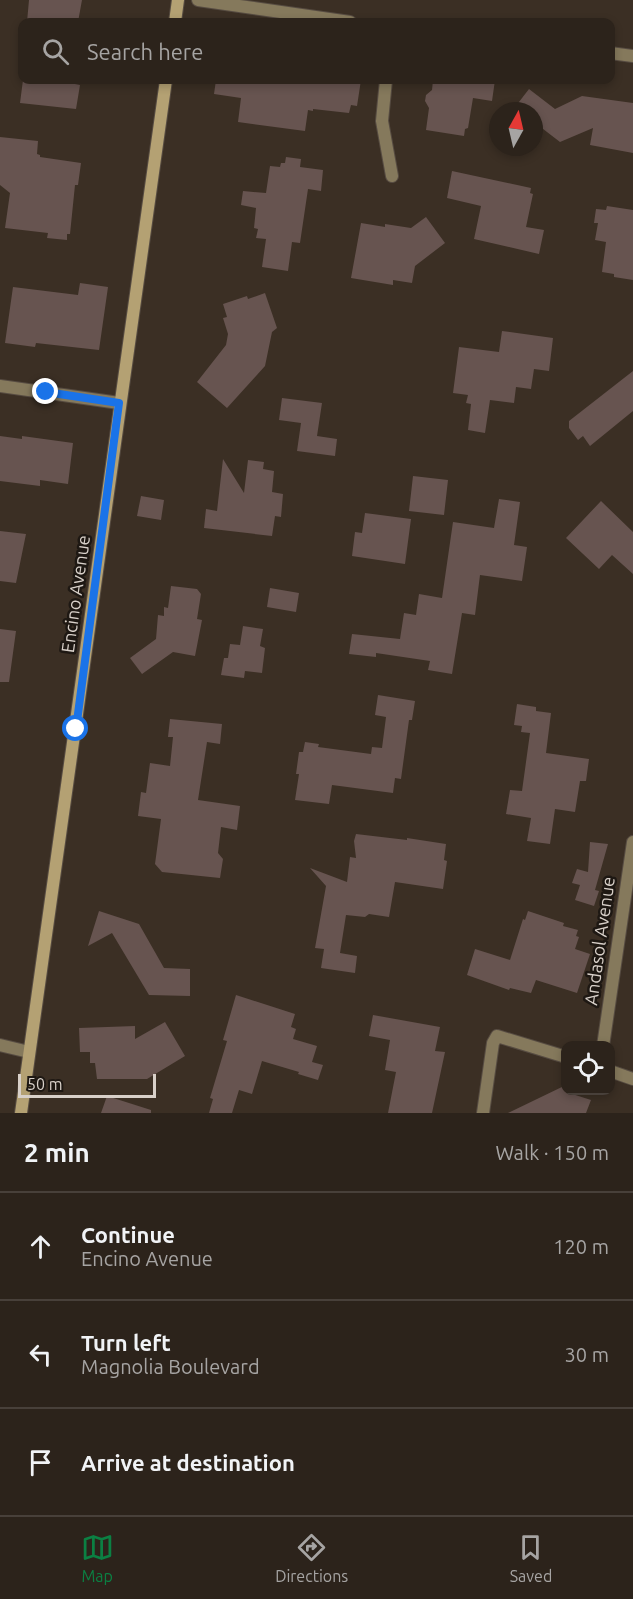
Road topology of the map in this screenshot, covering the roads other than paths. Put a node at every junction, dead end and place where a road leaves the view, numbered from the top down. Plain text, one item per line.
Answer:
1 (178, 0) edge
2 (198, 0) edge
3 (176, 18) edge
4 (322, 18) edge
5 (615, 54) edge
6 (633, 56) edge
7 (165, 84) edge
8 (386, 84) edge
9 (392, 176) dead end
10 (0, 386) edge
11 (119, 403) junction
12 (633, 843) edge
13 (604, 1041) edge
14 (0, 1045) edge
15 (29, 1052) junction
16 (561, 1055) edge
17 (615, 1073) edge
18 (633, 1079) edge
19 (21, 1113) edge
20 (483, 1113) edge

1 - 3 street
2 - 4 street
5 - 6 street
7 - 11 street, Encino Avenue
8 - 9 street
10 - 11 street
11 - 15 street, Encino Avenue
12 - 13 street, Andasol Avenue
14 - 15 street
15 - 19 street, Encino Avenue
16 - 20 street
17 - 18 street

